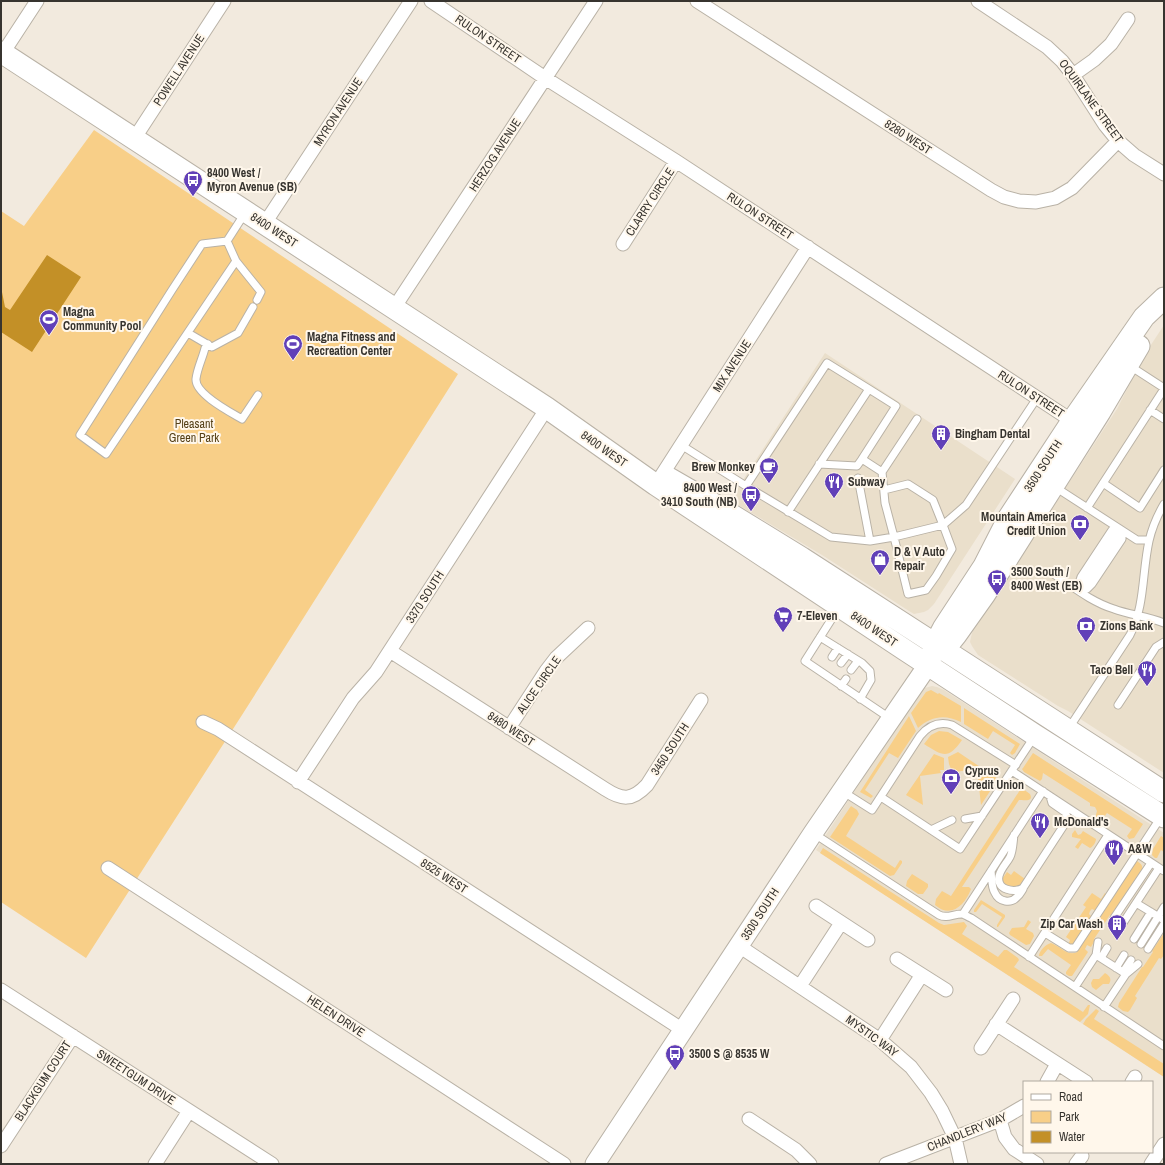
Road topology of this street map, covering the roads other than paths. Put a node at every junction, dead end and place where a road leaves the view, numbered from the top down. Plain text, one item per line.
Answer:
1 (38, 1) edge
2 (224, 1) edge
3 (411, 1) edge
4 (431, 1) edge
5 (596, 1) edge
6 (697, 1) edge
7 (978, 1) edge
8 (1128, 19) dead end
9 (2, 52) edge
10 (1073, 74) junction
11 (545, 78) junction
12 (134, 139) junction
13 (1118, 141) junction
14 (676, 161) junction
15 (1164, 174) edge
16 (246, 211) junction
17 (265, 224) junction
18 (227, 241) junction
19 (623, 244) dead end
20 (808, 247) junction
21 (236, 261) junction
22 (1164, 298) edge
23 (257, 300) dead end
24 (253, 307) dead end
25 (394, 308) junction
26 (188, 333) junction
27 (208, 344) junction
28 (1128, 365) junction
29 (1164, 388) edge
30 (869, 389) junction
31 (258, 395) dead end
32 (1037, 398) junction
33 (547, 408) junction
34 (1150, 410) junction
35 (917, 418) dead end
36 (1164, 419) edge
37 (1080, 426) junction
38 (681, 445) junction
39 (862, 459) junction
40 (819, 464) junction
41 (1164, 470) edge
42 (882, 472) junction
43 (858, 478) dead end
44 (659, 480) junction
45 (1103, 483) junction
46 (746, 486) junction
47 (1053, 486) junction
48 (884, 490) junction
49 (1164, 504) edge
50 (1087, 508) junction
51 (788, 512) junction
52 (943, 525) junction
53 (1120, 529) junction
54 (894, 537) junction
55 (1149, 540) junction
56 (870, 541) junction
57 (1052, 573) dead end
58 (1080, 591) junction
59 (839, 607) junction
60 (1138, 614) junction
61 (1164, 623) edge
62 (588, 628) dead end
63 (820, 637) junction
64 (1164, 642) edge
65 (939, 647) junction
66 (838, 648) junction
67 (390, 651) junction
68 (848, 654) junction
69 (832, 657) dead end
70 (858, 661) junction
71 (842, 663) dead end
72 (928, 665) junction
73 (826, 666) dead end
74 (852, 670) dead end
75 (836, 672) dead end
76 (822, 673) junction
77 (831, 679) junction
78 (846, 679) dead end
79 (841, 686) junction
80 (860, 698) junction
81 (701, 700) dead end
82 (1118, 705) dead end
83 (891, 719) junction
84 (204, 722) dead end
85 (509, 728) junction
86 (1068, 730) junction
87 (1035, 735) junction
88 (1014, 768) junction
89 (298, 782) junction
90 (842, 791) junction
91 (1043, 791) junction
92 (1164, 792) edge
93 (634, 796) joint
94 (1050, 796) junction
95 (881, 797) junction
96 (1163, 815) edge
97 (982, 816) junction
98 (966, 819) dead end
99 (952, 820) dead end
100 (931, 830) junction
101 (813, 833) junction
102 (1014, 835) junction
103 (1108, 835) junction
104 (1137, 854) junction
105 (1151, 863) junction
106 (108, 868) dead end
107 (1161, 870) edge
108 (991, 871) junction
109 (1023, 888) junction
110 (1136, 903) junction
111 (816, 906) dead end
112 (1164, 907) edge
113 (1151, 912) junction
114 (963, 914) junction
115 (1114, 918) dead end
116 (1161, 918) edge
117 (841, 923) junction
118 (1123, 924) dead end
119 (1164, 924) edge
120 (1045, 933) junction
121 (1134, 939) dead end
122 (868, 940) dead end
123 (1098, 942) dead end
124 (1141, 944) dead end
125 (739, 946) junction
126 (1107, 948) dead end
127 (1148, 948) dead end
128 (1124, 955) dead end
129 (1098, 956) junction
130 (1029, 957) junction
131 (897, 959) dead end
132 (1131, 960) dead end
133 (1138, 964) dead end
134 (1116, 968) junction
135 (1124, 973) junction
136 (921, 976) junction
137 (800, 986) junction
138 (1075, 987) junction
139 (1, 990) edge
140 (946, 990) dead end
141 (1013, 999) dead end
142 (1104, 1007) junction
143 (996, 1024) junction
144 (683, 1030) junction
145 (73, 1036) junction
146 (880, 1040) junction
147 (1164, 1046) edge
148 (981, 1048) dead end
149 (1057, 1064) junction
150 (1048, 1081) edge
151 (1084, 1081) edge
152 (1023, 1107) edge
153 (189, 1111) junction
154 (749, 1118) dead end
155 (1000, 1120) junction
156 (954, 1138) junction
157 (1164, 1144) edge
158 (1, 1146) edge
159 (155, 1164) edge
160 (272, 1164) edge
161 (564, 1164) edge
162 (595, 1164) edge
163 (810, 1164) edge
164 (886, 1164) edge
165 (961, 1164) edge
166 (1037, 1164) edge
167 (1150, 1164) edge

1 - 9 street
2 - 12 street, POWELL AVENUE
3 - 17 street, MYRON AVENUE
4 - 11 street, RULON STREET
5 - 11 street, HERZOG AVENUE
6 - 13 street, 8280 WEST
7 - 10 street, OQUIRLANE STREET
8 - 10 street
9 - 12 main road, 8400 WEST
10 - 13 street, OQUIRLANE STREET
11 - 14 street, RULON STREET
11 - 25 street, HERZOG AVENUE
12 - 16 main road, 8400 WEST
13 - 15 street, OQUIRLANE STREET
14 - 19 street, CLARRY CIRCLE
14 - 20 street, RULON STREET
16 - 17 main road, 8400 WEST
16 - 18 lane
17 - 25 main road, 8400 WEST
18 - 21 lane
18 - 26 lane
20 - 32 street, RULON STREET
20 - 38 street, MIX AVENUE
21 - 23 lane
21 - 26 lane
22 - 28 main road, 3500 SOUTH
22 - 37 main road, 3500 SOUTH
24 - 27 lane
25 - 33 main road, 8400 WEST
26 - 27 lane
27 - 31 lane
28 - 29 lane
28 - 37 main road, 3500 SOUTH
29 - 34 lane
30 - 39 lane
30 - 40 lane
30 - 46 lane
32 - 37 street, RULON STREET
32 - 52 lane
33 - 44 main road, 8400 WEST
33 - 67 street, 3370 SOUTH
34 - 36 lane
34 - 45 lane
35 - 42 lane
37 - 47 main road, 3500 SOUTH
37 - 65 main road, 3500 SOUTH
38 - 44 street, MIX AVENUE
38 - 46 lane
39 - 40 lane
39 - 42 lane
40 - 51 lane
41 - 45 lane
42 - 48 lane
43 - 56 lane
44 - 59 main road, 8400 WEST
44 - 65 main road, 8400 WEST
45 - 50 lane
46 - 51 lane
47 - 50 lane
47 - 65 main road, 3500 SOUTH
48 - 52 lane
48 - 54 lane
49 - 55 lane
50 - 53 lane
51 - 56 lane
52 - 54 lane
52 - 54 lane
53 - 55 lane
53 - 58 lane
53 - 58 lane
54 - 56 lane
55 - 60 lane
57 - 58 lane
58 - 60 lane
59 - 63 lane
59 - 72 main road, 8400 WEST
60 - 61 lane
60 - 86 lane
62 - 85 street, ALICE CIRCLE
63 - 66 lane
63 - 76 lane
64 - 82 lane
65 - 72 main road, 3500 SOUTH
65 - 86 main road, 8400 WEST
66 - 68 lane
66 - 69 lane
67 - 85 street, 8480 WEST
67 - 89 street, 3370 SOUTH
68 - 70 lane
68 - 71 lane
70 - 74 lane
70 - 80 lane
72 - 83 street, 3500 SOUTH
72 - 87 main road, 8400 WEST
73 - 76 lane
75 - 77 lane
76 - 77 lane
77 - 79 lane
78 - 79 lane
79 - 80 lane
80 - 83 lane
81 - 93 street, 3450 SOUTH
83 - 90 street, 3500 SOUTH
84 - 89 street, 8525 WEST
85 - 93 street, 8480 WEST
86 - 92 main road, 8400 WEST
87 - 88 lane
87 - 96 main road, 8400 WEST
88 - 91 lane
88 - 95 lane
88 - 97 lane
89 - 144 street, 8525 WEST
90 - 95 lane
90 - 101 street, 3500 SOUTH
91 - 94 lane
91 - 102 lane
94 - 103 lane
94 - 109 lane
95 - 100 lane
96 - 104 lane
97 - 98 lane
97 - 100 lane
99 - 100 lane
101 - 114 lane
101 - 125 street, 3500 SOUTH
102 - 108 lane
102 - 109 lane
103 - 104 lane
103 - 120 lane
104 - 105 lane
104 - 120 lane
105 - 107 lane
105 - 115 lane
106 - 161 street, HELEN DRIVE
107 - 110 lane
108 - 109 lane
108 - 114 lane
110 - 113 lane
110 - 118 lane
111 - 117 street
112 - 116 lane
113 - 116 lane
113 - 121 lane
114 - 130 lane
116 - 124 lane
117 - 122 street
117 - 137 street
119 - 127 lane
120 - 130 lane
123 - 129 lane
125 - 137 street, MYSTIC WAY
125 - 144 street, 3500 SOUTH
126 - 129 lane
128 - 134 lane
129 - 134 lane
129 - 138 lane
130 - 138 lane
131 - 136 street
132 - 135 lane
133 - 135 lane
134 - 135 lane
135 - 142 lane
136 - 140 street
136 - 146 street
137 - 146 street, MYSTIC WAY
138 - 142 lane
139 - 145 street, SWEETGUM DRIVE
141 - 143 street
142 - 147 lane
143 - 148 street
143 - 149 street
144 - 162 street, 3500 SOUTH
145 - 153 street, SWEETGUM DRIVE
145 - 158 street, BLACKGUM COURT
146 - 156 street, MYSTIC WAY
149 - 150 street
149 - 151 street
152 - 155 street, CHANDLERY WAY
153 - 159 street
153 - 160 street, SWEETGUM DRIVE
154 - 163 street
155 - 156 street, CHANDLERY WAY
155 - 166 street
156 - 164 street, CHANDLERY WAY
156 - 165 street, MYSTIC WAY
157 - 167 street

